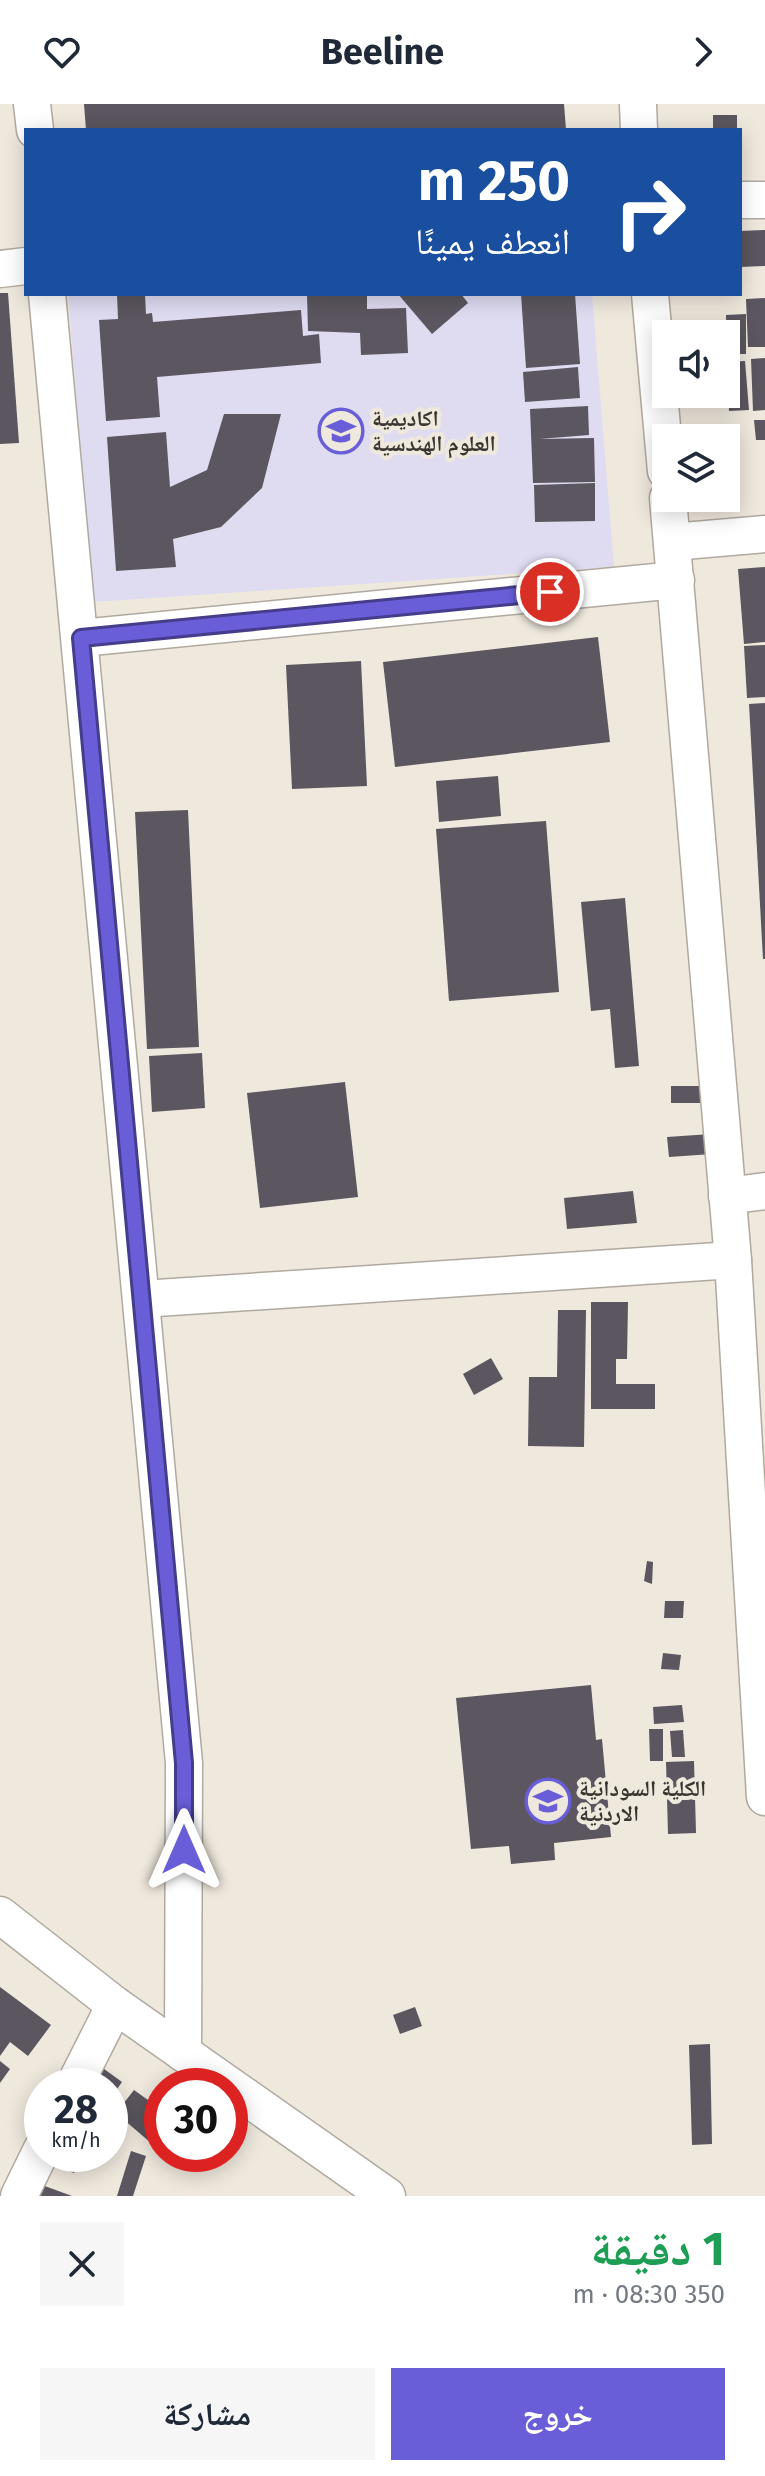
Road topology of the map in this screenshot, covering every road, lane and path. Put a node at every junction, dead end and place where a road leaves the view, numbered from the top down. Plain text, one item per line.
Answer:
1 (32, 104) edge
2 (638, 104) edge
3 (35, 128) edge
4 (639, 128) edge
5 (742, 200) edge
6 (765, 200) edge
7 (24, 266) edge
8 (0, 269) edge
9 (47, 296) edge
10 (650, 296) edge
11 (662, 424) edge
12 (669, 512) edge
13 (765, 534) edge
14 (672, 542) junction
15 (676, 580) junction
16 (81, 638) junction
17 (765, 1191) edge
18 (727, 1196) junction
19 (733, 1260) junction
20 (142, 1299) junction
21 (765, 1797) edge
22 (0, 1915) edge
23 (115, 2005) junction
24 (183, 2053) junction
25 (83, 2068) edge
26 (27, 2172) edge
27 (14, 2192) edge
28 (387, 2196) edge

1 - 3 street
2 - 4 street
5 - 6 street
7 - 8 street
9 - 16 street
10 - 11 street
12 - 14 street
13 - 14 street
14 - 15 street
15 - 16 street
15 - 18 street
16 - 20 street
17 - 18 street
18 - 19 street
19 - 20 street
19 - 21 street
20 - 24 street
22 - 23 street
23 - 24 street
23 - 25 street
24 - 28 street
26 - 27 street

